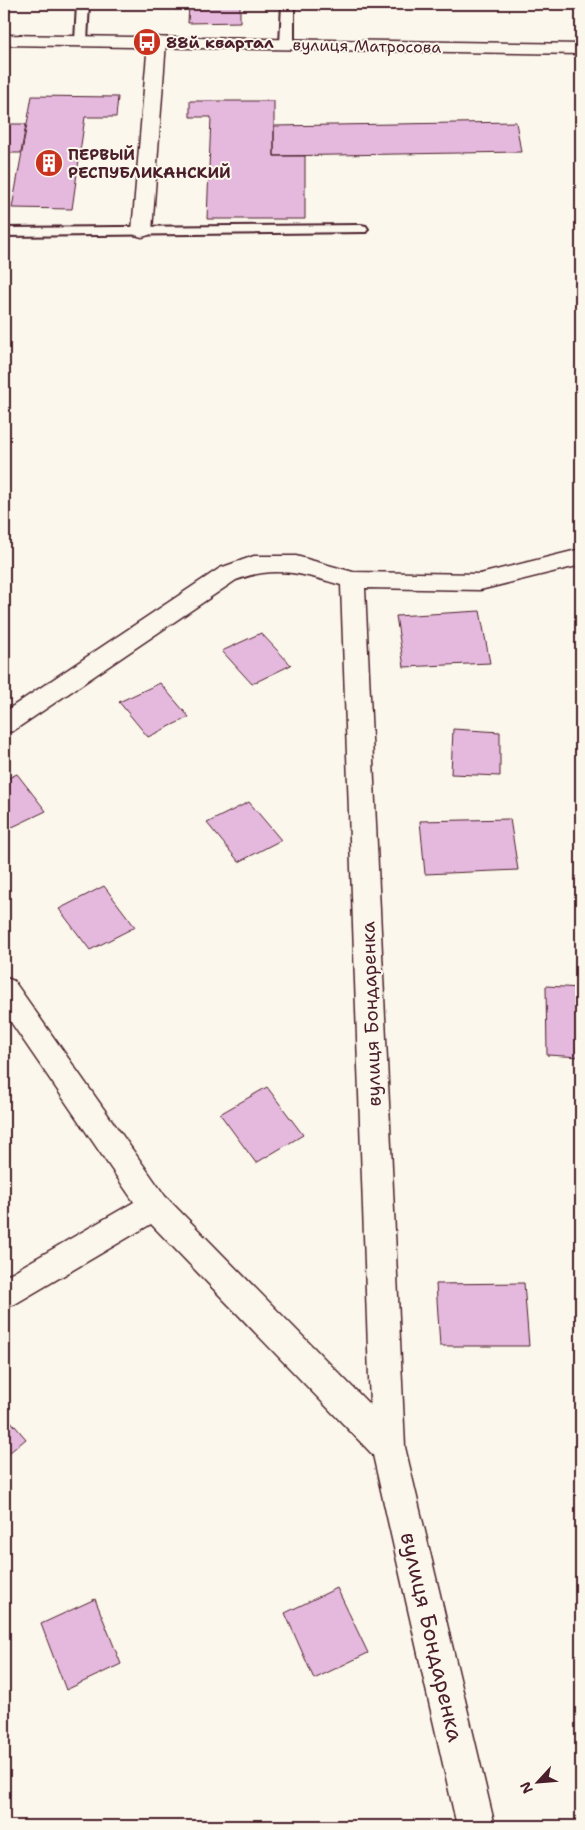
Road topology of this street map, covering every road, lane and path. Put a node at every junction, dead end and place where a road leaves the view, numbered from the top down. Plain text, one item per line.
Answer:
1 (83, 4) edge
2 (288, 4) edge
3 (4, 40) edge
4 (80, 41) junction
5 (157, 42) junction
6 (287, 44) junction
7 (581, 49) edge
8 (361, 229) dead end
9 (142, 231) junction
10 (4, 232) edge
11 (581, 557) edge
12 (353, 580) junction
13 (4, 724) edge
14 (4, 989) edge
15 (154, 1206) junction
16 (4, 1294) edge
17 (388, 1447) junction
18 (476, 1826) edge

1 - 4 lane
2 - 6 lane
3 - 4 street, вулиця Матросова
4 - 5 street, вулиця Матросова
5 - 6 street, вулиця Матросова
5 - 9 street
6 - 7 street, вулиця Матросова
8 - 9 lane
9 - 10 lane
11 - 12 street
12 - 13 street
12 - 17 street, вулиця Бондаренка
14 - 15 street
15 - 16 street
15 - 17 street
17 - 18 street, вулиця Бондаренка

